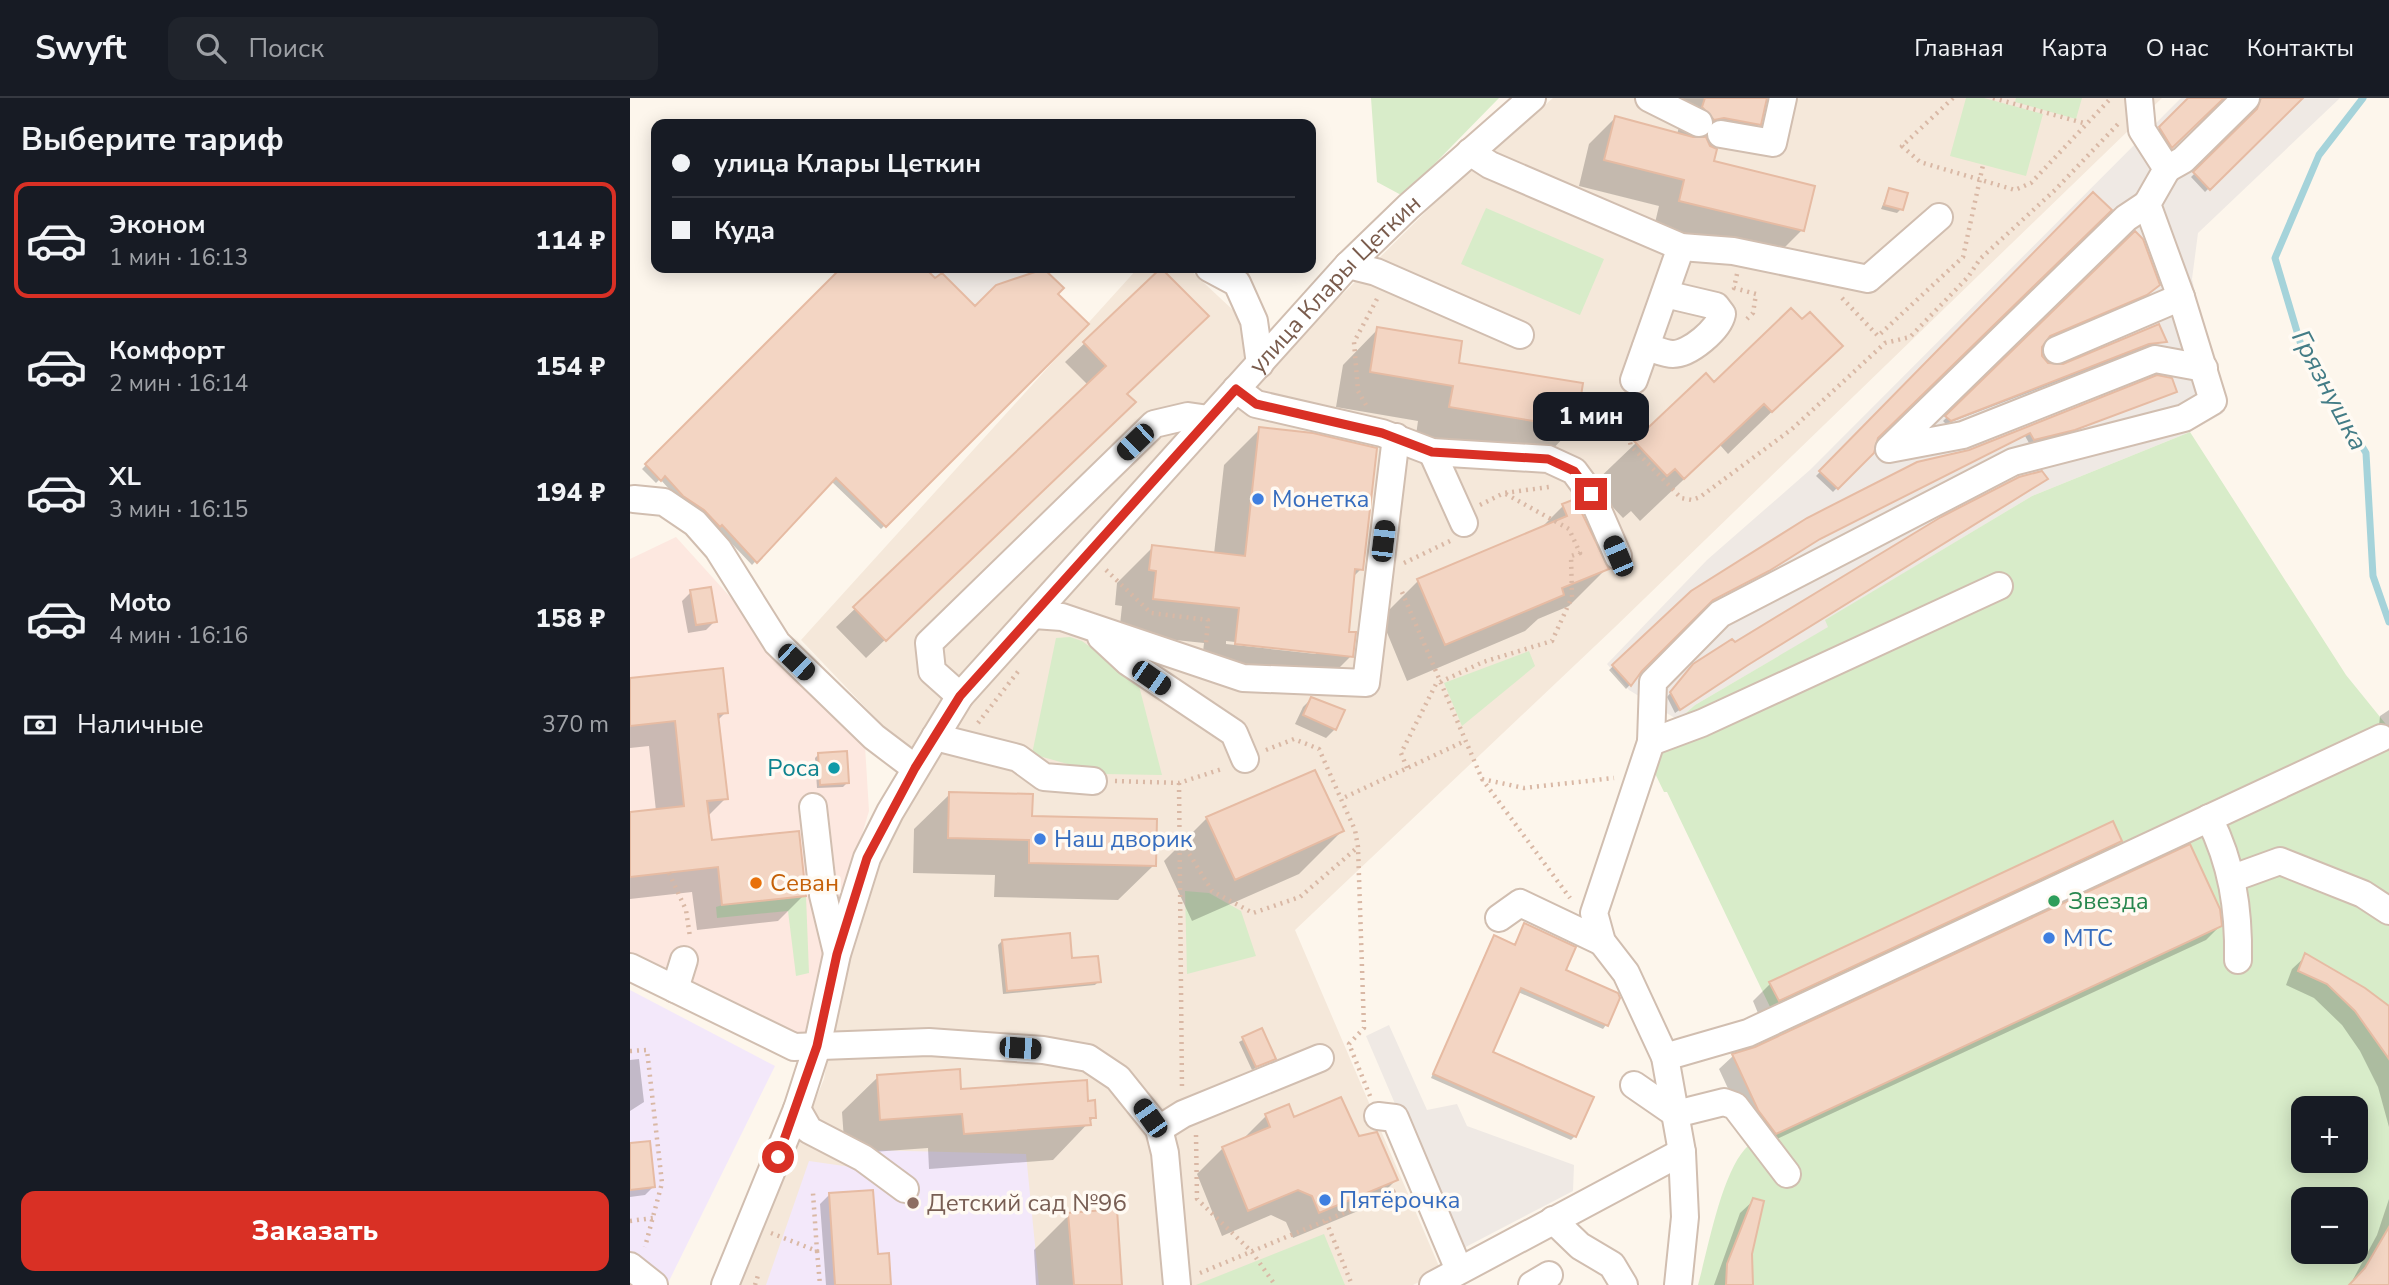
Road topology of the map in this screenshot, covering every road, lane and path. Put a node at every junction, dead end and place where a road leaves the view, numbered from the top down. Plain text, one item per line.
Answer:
1 (1532, 98) edge
2 (1649, 98) edge
3 (1783, 98) edge
4 (1953, 98) edge
5 (1993, 98) edge
6 (2111, 98) edge
7 (2245, 98) edge
8 (2140, 106) edge
9 (2087, 124) junction
10 (1470, 152) junction
11 (2167, 169) junction
12 (2147, 204) junction
13 (1939, 217) dead end
14 (1681, 247) junction
15 (1348, 265) junction
16 (1218, 273) edge
17 (1383, 289) dead end
18 (1736, 289) dead end
19 (1753, 293) dead end
20 (1665, 294) junction
21 (2181, 297) junction
22 (1520, 335) dead end
23 (1646, 346) junction
24 (2057, 350) dead end
25 (1260, 364) junction
26 (2204, 368) junction
27 (1634, 380) dead end
28 (1236, 389) junction
29 (1635, 417) dead end
30 (1209, 419) junction
31 (1389, 435) junction
32 (1432, 452) junction
33 (1504, 493) dead end
34 (634, 499) dead end
35 (1464, 523) dead end
36 (1618, 556) dead end
37 (1999, 586) dead end
38 (1377, 593) junction
39 (1034, 615) junction
40 (1095, 631) junction
41 (1440, 682) junction
42 (960, 696) junction
43 (935, 737) junction
44 (2381, 738) dead end
45 (1465, 741) junction
46 (1650, 742) junction
47 (1245, 759) junction
48 (915, 768) junction
49 (1407, 768) junction
50 (1640, 775) junction
51 (1482, 779) junction
52 (1093, 780) joint
53 (1180, 783) junction
54 (1341, 799) junction
55 (813, 807) dead end
56 (2209, 818) junction
57 (1181, 840) junction
58 (1358, 847) junction
59 (669, 873) dead end
60 (2233, 878) junction
61 (1578, 909) dead end
62 (2389, 911) edge
63 (1499, 918) dead end
64 (1602, 942) junction
65 (687, 954) joint
66 (837, 954) junction
67 (2238, 960) dead end
68 (630, 967) edge
69 (675, 989) junction
70 (817, 1046) junction
71 (630, 1051) edge
72 (1665, 1057) junction
73 (1320, 1058) dead end
74 (1634, 1086) dead end
75 (797, 1109) junction
76 (1183, 1114) junction
77 (1676, 1114) junction
78 (1378, 1116) joint
79 (1159, 1129) junction
80 (1682, 1152) junction
81 (1787, 1174) dead end
82 (1404, 1188) dead end
83 (905, 1189) dead end
84 (813, 1193) dead end
85 (653, 1218) junction
86 (1553, 1220) junction
87 (630, 1221) edge
88 (1326, 1221) junction
89 (771, 1233) dead end
90 (817, 1251) junction
91 (1252, 1252) junction
92 (1459, 1270) junction
93 (641, 1274) edge
94 (1177, 1284) edge
95 (725, 1285) edge
96 (820, 1285) edge
97 (1275, 1285) edge
98 (1352, 1285) edge
99 (1433, 1285) edge
100 (1624, 1285) edge
101 (1678, 1285) edge

1 - 10 street, улица Клары Цеткин
2 - 3 street
4 - 9 path
5 - 9 path
6 - 9 path
7 - 11 street
8 - 11 street
8 - 29 path
10 - 14 street
10 - 15 street, улица Клары Цеткин
11 - 12 street
12 - 21 street
12 - 26 street
13 - 14 street
14 - 20 street
15 - 22 street
15 - 25 street, улица Клары Цеткин
16 - 25 street
17 - 31 path
18 - 19 path
20 - 23 street
20 - 23 street
21 - 24 street
21 - 26 street
23 - 27 street
25 - 28 street, улица Клары Цеткин
26 - 46 street
28 - 30 street, улица Клары Цеткин
28 - 31 street
30 - 39 street, улица Клары Цеткин
30 - 42 street
31 - 32 street
31 - 38 street
32 - 35 street
32 - 36 street
33 - 41 path
34 - 48 street
37 - 46 street
38 - 40 street
38 - 41 path
39 - 40 street
39 - 42 street, улица Клары Цеткин
40 - 47 street
41 - 45 path
41 - 49 path
42 - 43 street, улица Клары Цеткин
43 - 48 street, улица Клары Цеткин
43 - 52 street
44 - 56 street
45 - 49 path
45 - 51 path
46 - 50 street
47 - 53 path
47 - 54 path
48 - 66 street, улица Клары Цеткин
49 - 54 path
50 - 51 path
50 - 64 street
51 - 61 path
52 - 53 path
53 - 57 path
54 - 58 path
55 - 66 street
56 - 60 street
56 - 72 street
57 - 58 path
57 - 76 path
58 - 78 path
59 - 65 path
60 - 62 street
60 - 67 street
63 - 64 street
64 - 72 street
65 - 69 street
66 - 70 street, улица Клары Цеткин
68 - 69 street
69 - 70 street
70 - 75 street, улица Клары Цеткин
70 - 79 street
71 - 85 path
72 - 77 street
73 - 76 street
74 - 77 street
75 - 83 street
75 - 95 street, улица Клары Цеткин
76 - 79 street
76 - 91 path
77 - 80 street
77 - 81 street
78 - 92 street
79 - 94 street
80 - 86 street
80 - 101 street
82 - 88 path
84 - 90 path
85 - 87 path
85 - 93 path
86 - 92 street
86 - 100 street
88 - 91 path
88 - 98 path
89 - 90 path
90 - 96 path
91 - 94 path
91 - 97 path
92 - 99 street

